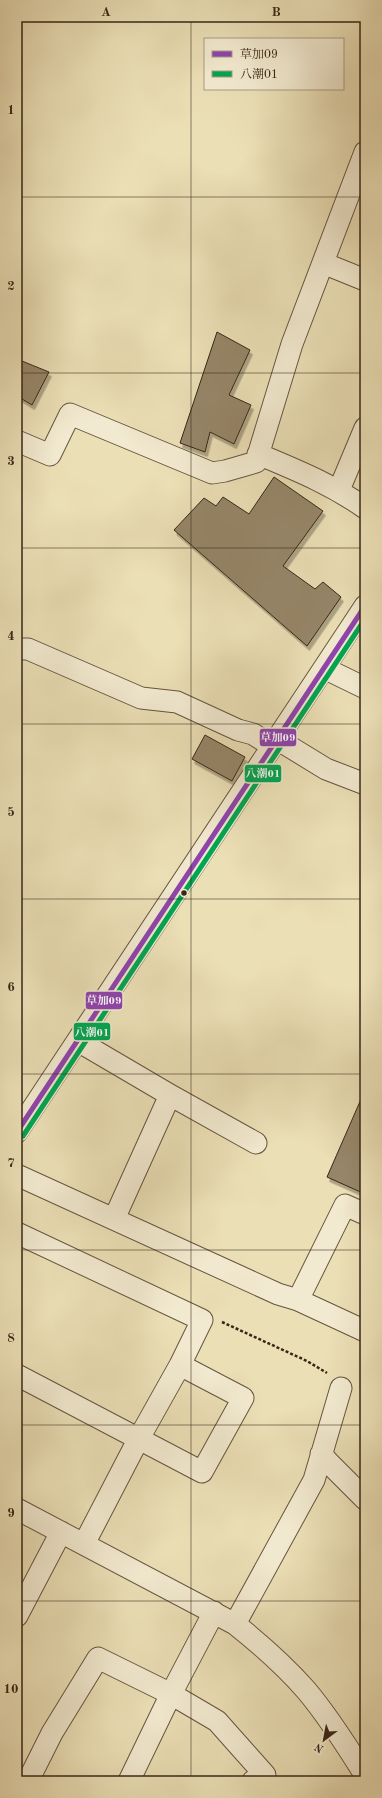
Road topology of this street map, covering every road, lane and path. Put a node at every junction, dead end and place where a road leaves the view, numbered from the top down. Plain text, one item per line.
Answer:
1 (365, 152) edge
2 (323, 263) junction
3 (365, 280) edge
4 (365, 428) edge
5 (17, 441) edge
6 (258, 454) junction
7 (339, 490) junction
8 (365, 508) edge
9 (365, 606) edge
10 (17, 648) edge
11 (324, 668) junction
12 (365, 688) edge
13 (274, 743) junction
14 (365, 784) edge
15 (78, 1040) junction
16 (170, 1095) junction
17 (17, 1132) edge
18 (256, 1143) dead end
19 (17, 1175) edge
20 (365, 1214) edge
21 (114, 1219) junction
22 (17, 1233) edge
23 (298, 1300) junction
24 (202, 1320) junction
25 (365, 1331) edge
26 (180, 1365) junction
27 (17, 1376) edge
28 (341, 1388) joint
29 (138, 1440) junction
30 (321, 1454) junction
31 (364, 1494) edge
32 (17, 1509) edge
33 (61, 1532) junction
34 (84, 1544) junction
35 (214, 1612) junction
36 (17, 1616) edge
37 (235, 1624) junction
38 (171, 1694) junction
39 (365, 1775) edge
40 (28, 1781) edge
41 (129, 1781) edge
42 (253, 1781) edge

1 - 2 street
2 - 3 street
2 - 6 street
4 - 7 street
5 - 6 street
6 - 7 street
7 - 8 street
9 - 11 street
10 - 13 street
11 - 12 street
11 - 13 street
13 - 14 street
13 - 15 street
15 - 16 street
15 - 17 street
16 - 18 street
16 - 21 street
19 - 21 street
20 - 23 street
21 - 23 street
22 - 24 street
23 - 25 street
24 - 26 street
24 - 28 path
26 - 29 street
26 - 29 street
27 - 29 street
28 - 30 street
29 - 34 street
30 - 31 street
30 - 37 street
32 - 33 street
33 - 34 street
33 - 36 street
34 - 35 street
35 - 37 street
35 - 38 street
37 - 39 street
38 - 40 street
38 - 41 street
38 - 42 street

